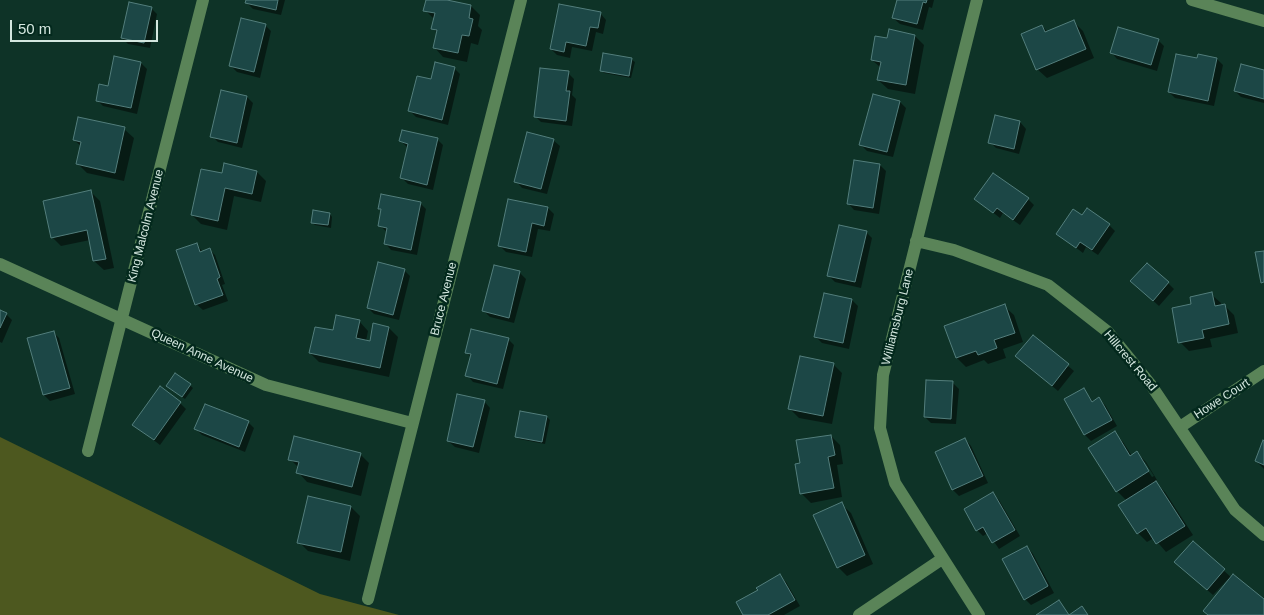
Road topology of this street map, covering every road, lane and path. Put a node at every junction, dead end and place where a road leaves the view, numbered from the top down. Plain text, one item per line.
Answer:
1 (203, 0) edge
2 (521, 0) edge
3 (977, 0) edge
4 (1192, 0) edge
5 (1264, 21) edge
6 (916, 241) junction
7 (0, 264) edge
8 (122, 319) junction
9 (1264, 371) edge
10 (412, 423) junction
11 (1180, 427) junction
12 (88, 452) dead end
13 (1264, 535) edge
14 (942, 559) junction
15 (368, 599) dead end
16 (859, 615) edge
17 (979, 615) edge

1 - 8 street, King Malcolm Avenue
2 - 10 street, Bruce Avenue
3 - 6 street, Williamsburg Lane
4 - 5 street
6 - 11 street, Hillcrest Road
6 - 14 street, Williamsburg Lane
7 - 8 street, Queen Anne Avenue
8 - 10 street, Queen Anne Avenue
8 - 12 street, King Malcolm Avenue
9 - 11 street, Howe Court
10 - 15 street, Bruce Avenue
11 - 13 street, Hillcrest Road
14 - 16 street
14 - 17 street, Williamsburg Lane

